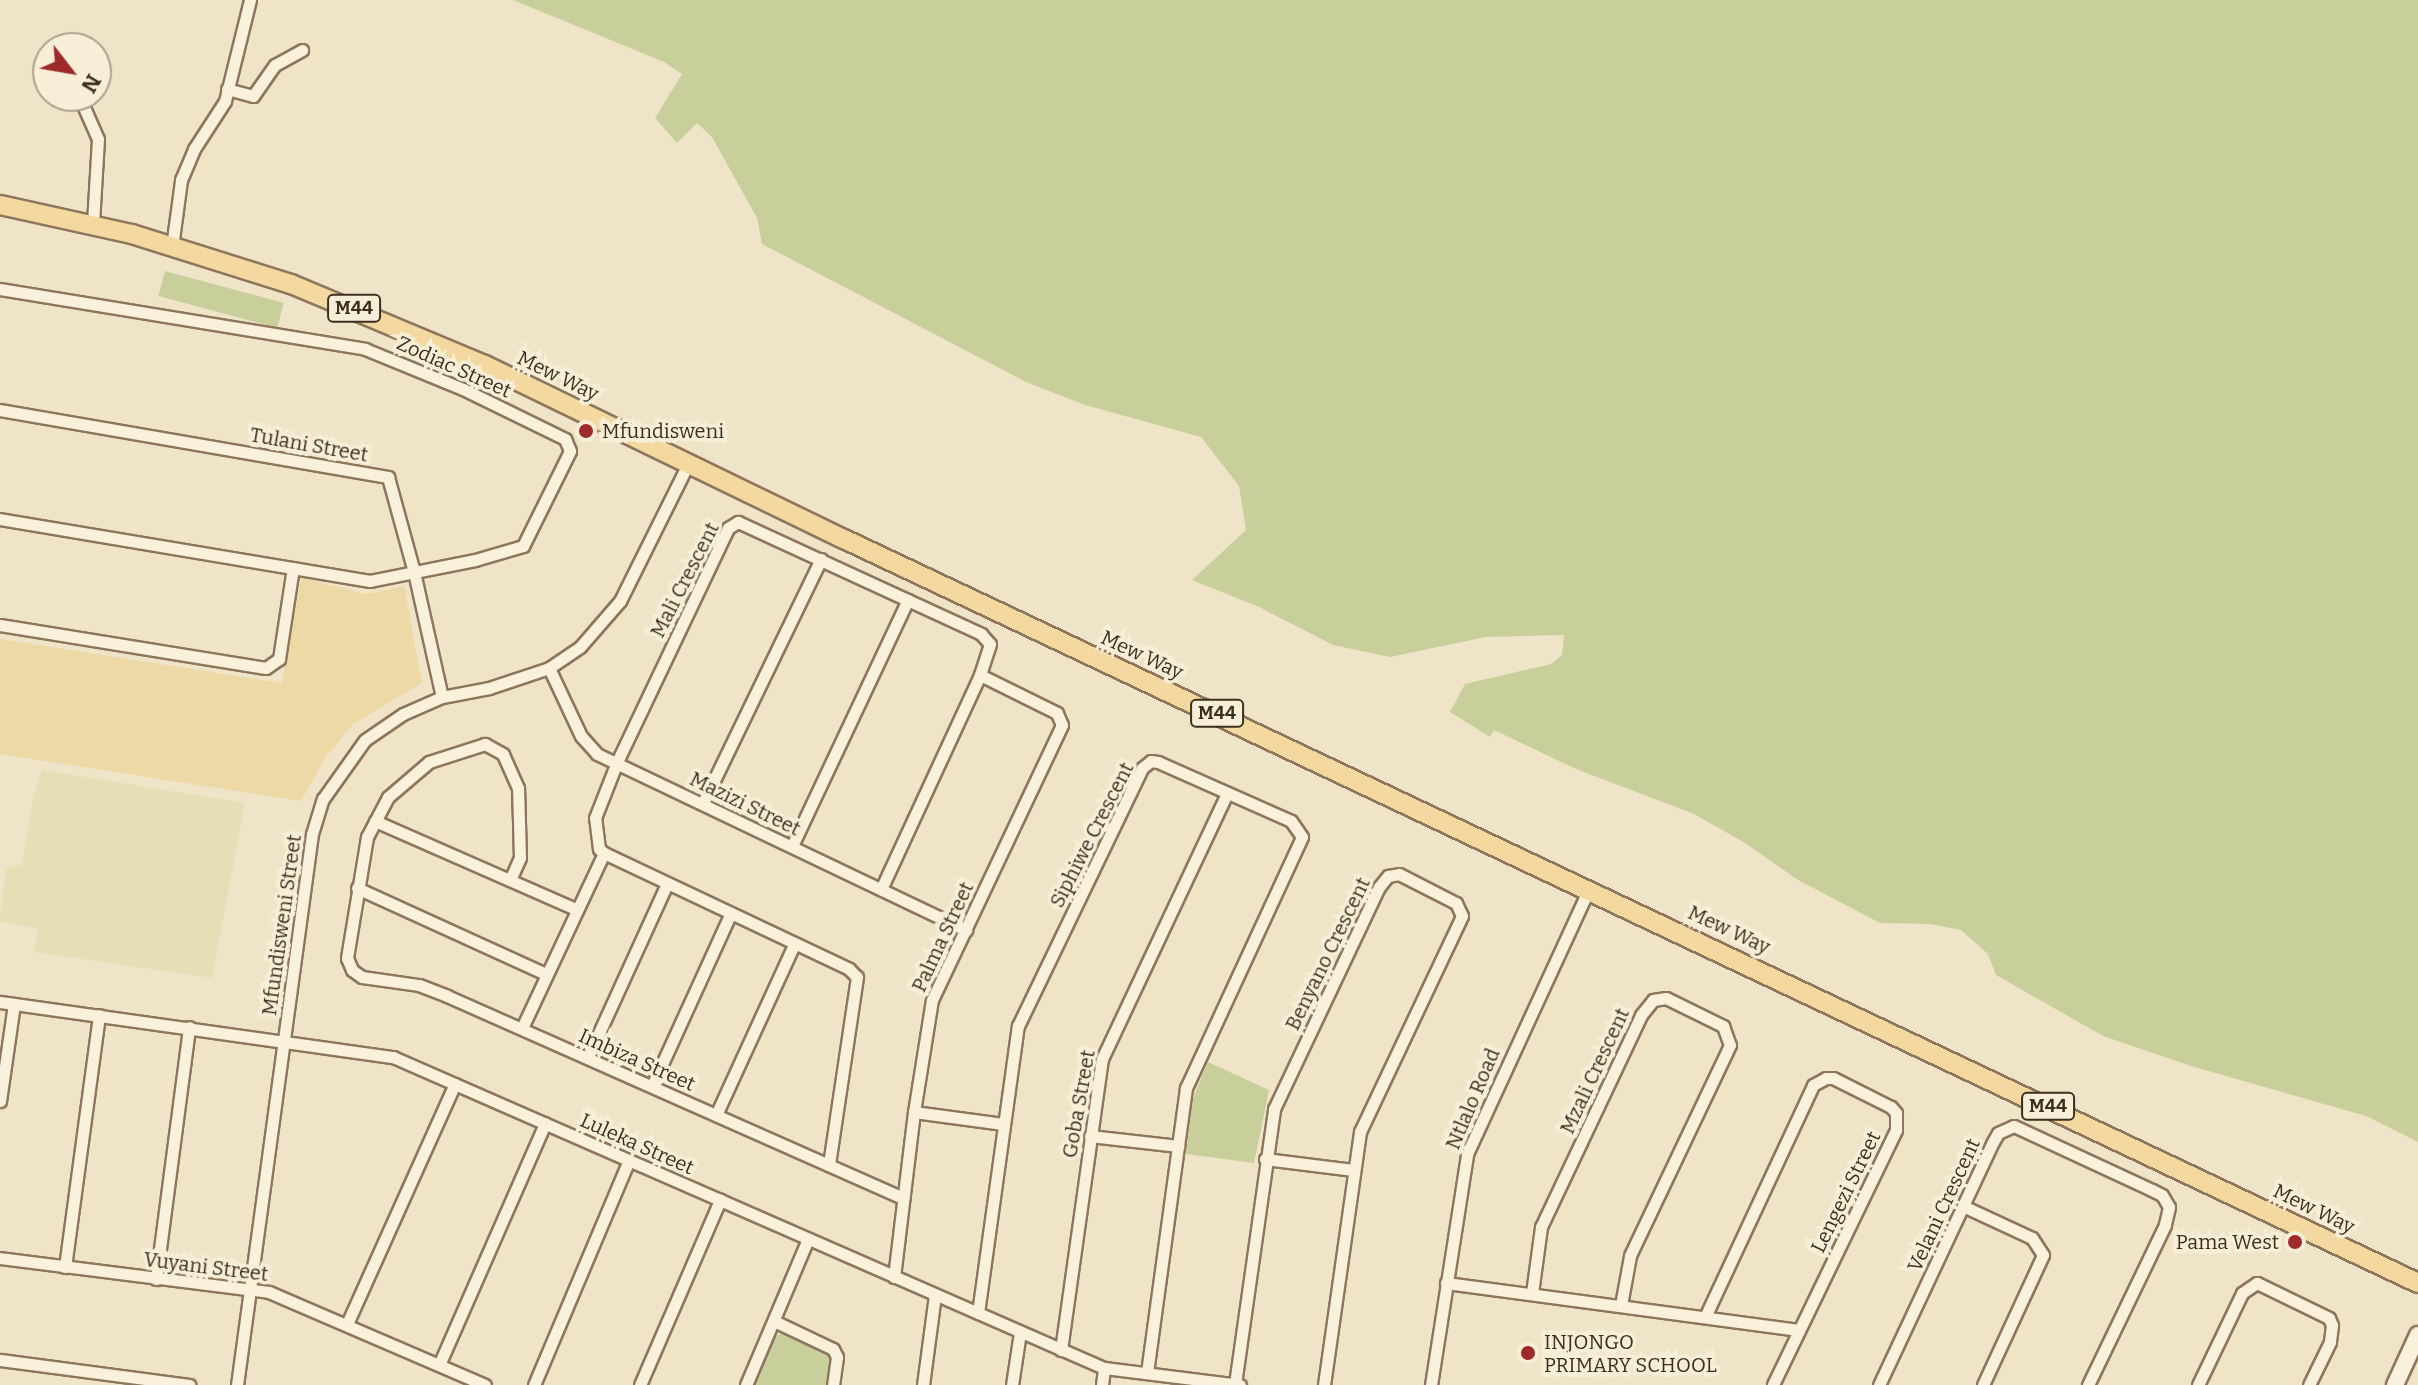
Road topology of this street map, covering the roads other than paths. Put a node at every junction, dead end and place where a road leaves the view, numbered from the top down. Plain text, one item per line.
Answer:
1 (250, 0) edge
2 (302, 50) dead end
3 (227, 89) junction
4 (86, 112) edge
5 (0, 205) edge
6 (93, 224) junction
7 (172, 247) junction
8 (0, 289) edge
9 (0, 410) edge
10 (688, 464) junction
11 (0, 519) edge
12 (821, 559) junction
13 (293, 568) junction
14 (414, 572) junction
15 (908, 600) junction
16 (0, 625) edge
17 (549, 668) junction
18 (980, 675) junction
19 (442, 697) junction
20 (617, 762) junction
21 (1227, 793) junction
22 (703, 803) junction
23 (375, 821) junction
24 (792, 846) junction
25 (604, 853) junction
26 (510, 880) junction
27 (667, 884) junction
28 (357, 888) junction
29 (881, 889) junction
30 (1589, 889) junction
31 (575, 909) junction
32 (730, 915) junction
33 (966, 930) junction
34 (794, 945) junction
35 (546, 974) junction
36 (0, 1002) edge
37 (14, 1004) junction
38 (99, 1015) junction
39 (189, 1027) junction
40 (522, 1028) junction
41 (283, 1040) junction
42 (588, 1057) junction
43 (455, 1084) junction
44 (652, 1086) junction
45 (0, 1101) edge
46 (914, 1112) junction
47 (716, 1115) junction
48 (545, 1123) junction
49 (1003, 1124) junction
50 (1090, 1136) junction
51 (1178, 1146) junction
52 (1265, 1159) junction
53 (629, 1160) junction
54 (829, 1165) junction
55 (1353, 1170) junction
56 (903, 1198) junction
57 (720, 1200) junction
58 (1963, 1206) junction
59 (808, 1239) junction
60 (0, 1258) edge
61 (65, 1267) junction
62 (894, 1277) junction
63 (156, 1279) junction
64 (1446, 1283) junction
65 (2418, 1283) edge
66 (249, 1291) junction
67 (1532, 1293) junction
68 (935, 1295) junction
69 (1621, 1305) junction
70 (978, 1313) junction
71 (1705, 1317) junction
72 (774, 1321) junction
73 (347, 1324) junction
74 (1799, 1330) junction
75 (1020, 1332) junction
76 (2418, 1335) edge
77 (1061, 1350) junction
78 (0, 1360) edge
79 (439, 1365) junction
80 (1104, 1368) junction
81 (1147, 1372) junction
82 (189, 1385) edge
83 (237, 1385) edge
84 (485, 1385) edge
85 (534, 1385) edge
86 (640, 1385) edge
87 (746, 1385) edge
88 (833, 1385) edge
89 (923, 1385) edge
90 (1012, 1385) edge
91 (1102, 1385) edge
92 (1238, 1385) edge
93 (1324, 1385) edge
94 (1431, 1385) edge
95 (1773, 1385) edge
96 (1879, 1385) edge
97 (1983, 1385) edge
98 (2088, 1385) edge
99 (2198, 1385) edge
100 (2309, 1385) edge
101 (2395, 1385) edge

1 - 3 street
2 - 3 street
3 - 7 street
4 - 6 street
5 - 6 main road, Mew Way / M44
6 - 7 main road, Mew Way / M44
7 - 10 main road, Mew Way / M44
8 - 14 street, Zodiac Street
9 - 14 street, Tulani Street
10 - 17 street, Mfundisweni Street
10 - 30 main road, Mew Way / M44
11 - 13 street
12 - 15 street, Mali Crescent
12 - 20 street, Mali Crescent
12 - 22 street
13 - 14 street
13 - 16 street
14 - 19 street, Tulani Street
15 - 18 street, Mali Crescent
15 - 24 street
17 - 19 street, Mfundisweni Street
17 - 20 street, Mazizi Street
18 - 29 street, Mali Crescent
18 - 33 street, Palma Street
19 - 41 street, Mfundisweni Street
20 - 22 street, Mazizi Street
20 - 25 street, Mali Crescent
21 - 49 street, Siphiwe Crescent
21 - 50 street, Goba Street
21 - 51 street, Siphiwe Crescent
22 - 24 street, Mazizi Street
23 - 26 street
23 - 26 street
23 - 28 street
24 - 29 street, Mazizi Street
25 - 27 street
25 - 31 street
26 - 31 street
27 - 32 street
27 - 42 street
28 - 35 street
28 - 40 street, Imbiza Street
29 - 33 street, Mazizi Street
30 - 64 street, Ntlalo Road
30 - 65 main road, Mew Way / M44
31 - 35 street
32 - 34 street
32 - 44 street
33 - 46 street, Palma Street
34 - 47 street
34 - 54 street
35 - 40 street
36 - 37 street, Luleka Street
37 - 38 street, Luleka Street
37 - 45 street
38 - 39 street, Luleka Street
38 - 61 street
39 - 41 street, Luleka Street
39 - 63 street
40 - 42 street, Imbiza Street
41 - 43 street, Luleka Street
41 - 66 street, Mfundisweni Street
42 - 44 street, Imbiza Street
43 - 48 street, Luleka Street
43 - 73 street
44 - 47 street, Imbiza Street
46 - 49 street
46 - 56 street, Palma Street
47 - 54 street, Imbiza Street
48 - 53 street, Luleka Street
48 - 79 street
49 - 70 street, Siphiwe Crescent
50 - 51 street
50 - 77 street, Goba Street
51 - 81 street, Siphiwe Crescent
52 - 55 street
52 - 55 street, Benyano Crescent
52 - 92 street, Benyano Crescent
53 - 57 street, Luleka Street
53 - 85 street
54 - 56 street, Imbiza Street
55 - 93 street, Benyano Crescent
56 - 62 street, Palma Street
57 - 59 street, Luleka Street
57 - 86 street
58 - 96 street, Velani Crescent
58 - 97 street
58 - 98 street, Velani Crescent
59 - 62 street, Luleka Street
59 - 72 street
60 - 61 street, Vuyani Street
61 - 63 street, Vuyani Street
62 - 68 street, Luleka Street
63 - 66 street, Vuyani Street
64 - 67 street
64 - 94 street, Ntlalo Road
66 - 73 street, Vuyani Street
66 - 83 street, Mfundisweni Street
67 - 69 street
67 - 69 street, Mzali Crescent
68 - 70 street, Luleka Street
68 - 89 street
69 - 71 street
70 - 75 street, Luleka Street
71 - 74 street
71 - 74 street, Lengezi Street
72 - 87 street
72 - 88 street
73 - 79 street, Vuyani Street
74 - 95 street, Lengezi Street
75 - 77 street, Luleka Street
75 - 90 street
76 - 101 street
77 - 80 street, Luleka Street
78 - 82 street
79 - 84 street, Vuyani Street
80 - 81 street, Luleka Street
80 - 91 street
81 - 92 street, Luleka Street
99 - 100 street

